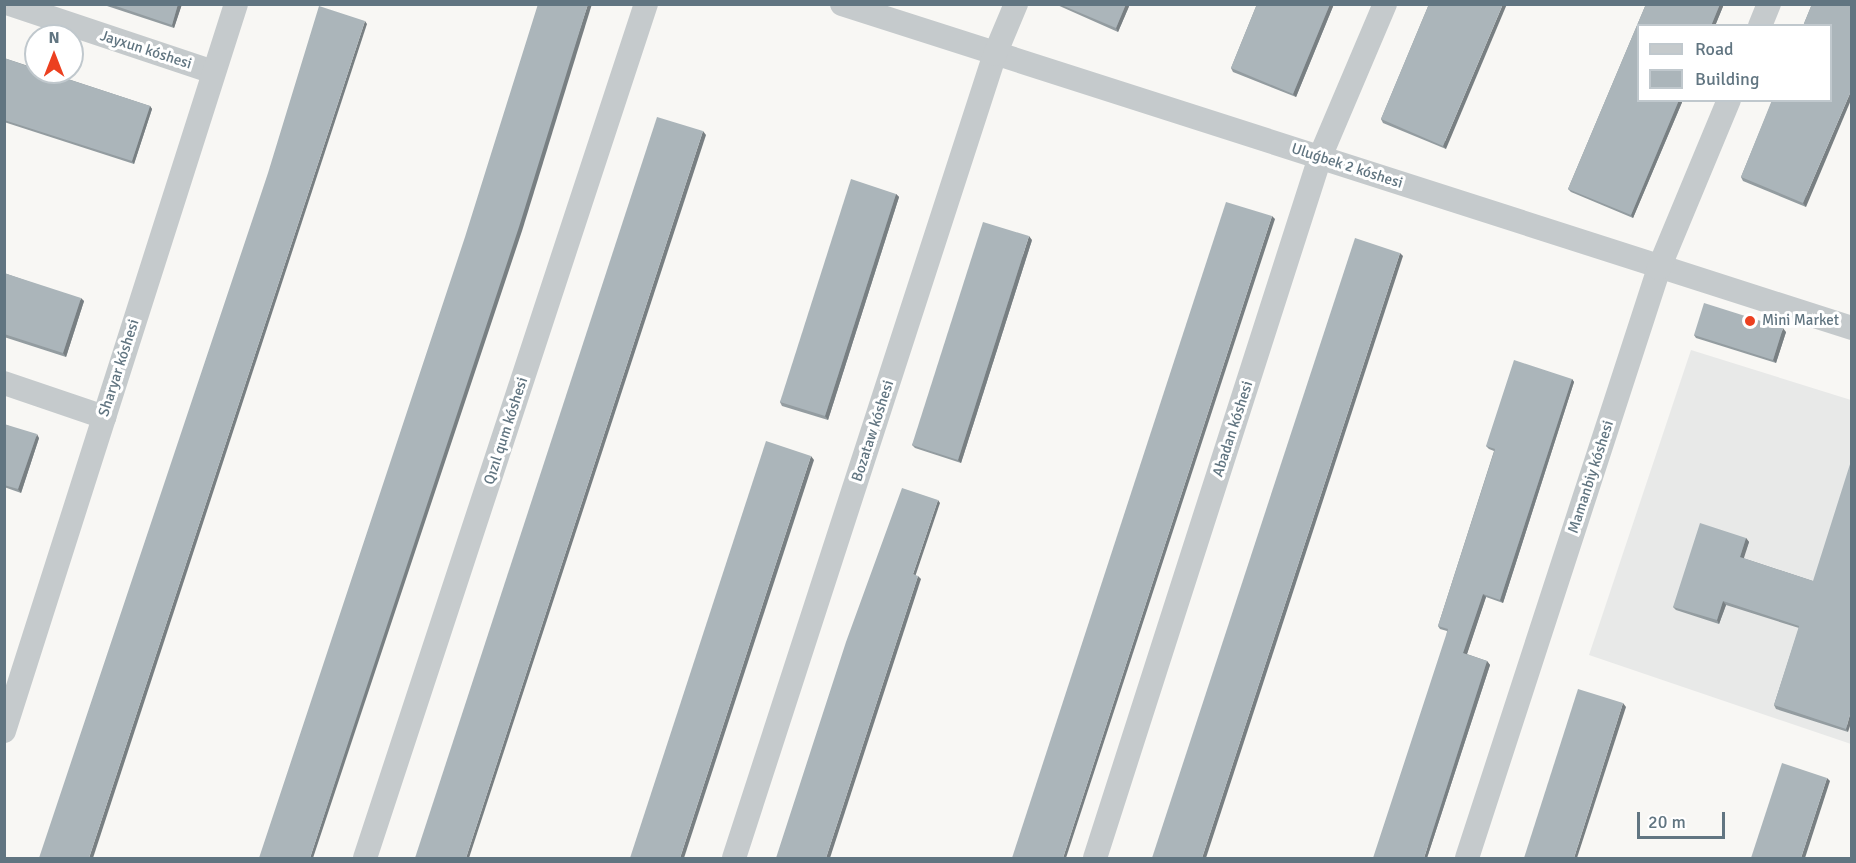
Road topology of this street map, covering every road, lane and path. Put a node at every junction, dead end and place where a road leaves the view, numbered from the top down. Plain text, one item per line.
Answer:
1 (10, 4) edge
2 (236, 4) edge
3 (646, 4) edge
4 (842, 4) edge
5 (1016, 4) edge
6 (1385, 4) edge
7 (1768, 4) edge
8 (1761, 24) edge
9 (995, 54) junction
10 (213, 72) junction
11 (1728, 102) edge
12 (1320, 157) junction
13 (1659, 268) junction
14 (1851, 328) edge
15 (4, 383) edge
16 (104, 417) junction
17 (4, 731) edge
18 (365, 858) edge
19 (734, 858) edge
20 (1095, 858) edge
21 (1467, 858) edge

1 - 10 street, Jayxun kóshesi
2 - 10 street, Sharyar kóshesi
3 - 18 street, Qızıl qum kóshesi
4 - 9 street, Uluǵbek 2 kóshesi
5 - 9 street, Bozataw kóshesi
6 - 12 street, Abadan kóshesi
7 - 8 street
9 - 12 street, Uluǵbek 2 kóshesi
9 - 19 street, Bozataw kóshesi
10 - 16 street, Sharyar kóshesi
11 - 13 street, Mamanbiy kóshesi
12 - 13 street, Uluǵbek 2 kóshesi
12 - 20 street, Abadan kóshesi
13 - 14 street, Uluǵbek 2 kóshesi
13 - 21 street, Mamanbiy kóshesi
15 - 16 street
16 - 17 street, Sharyar kóshesi

